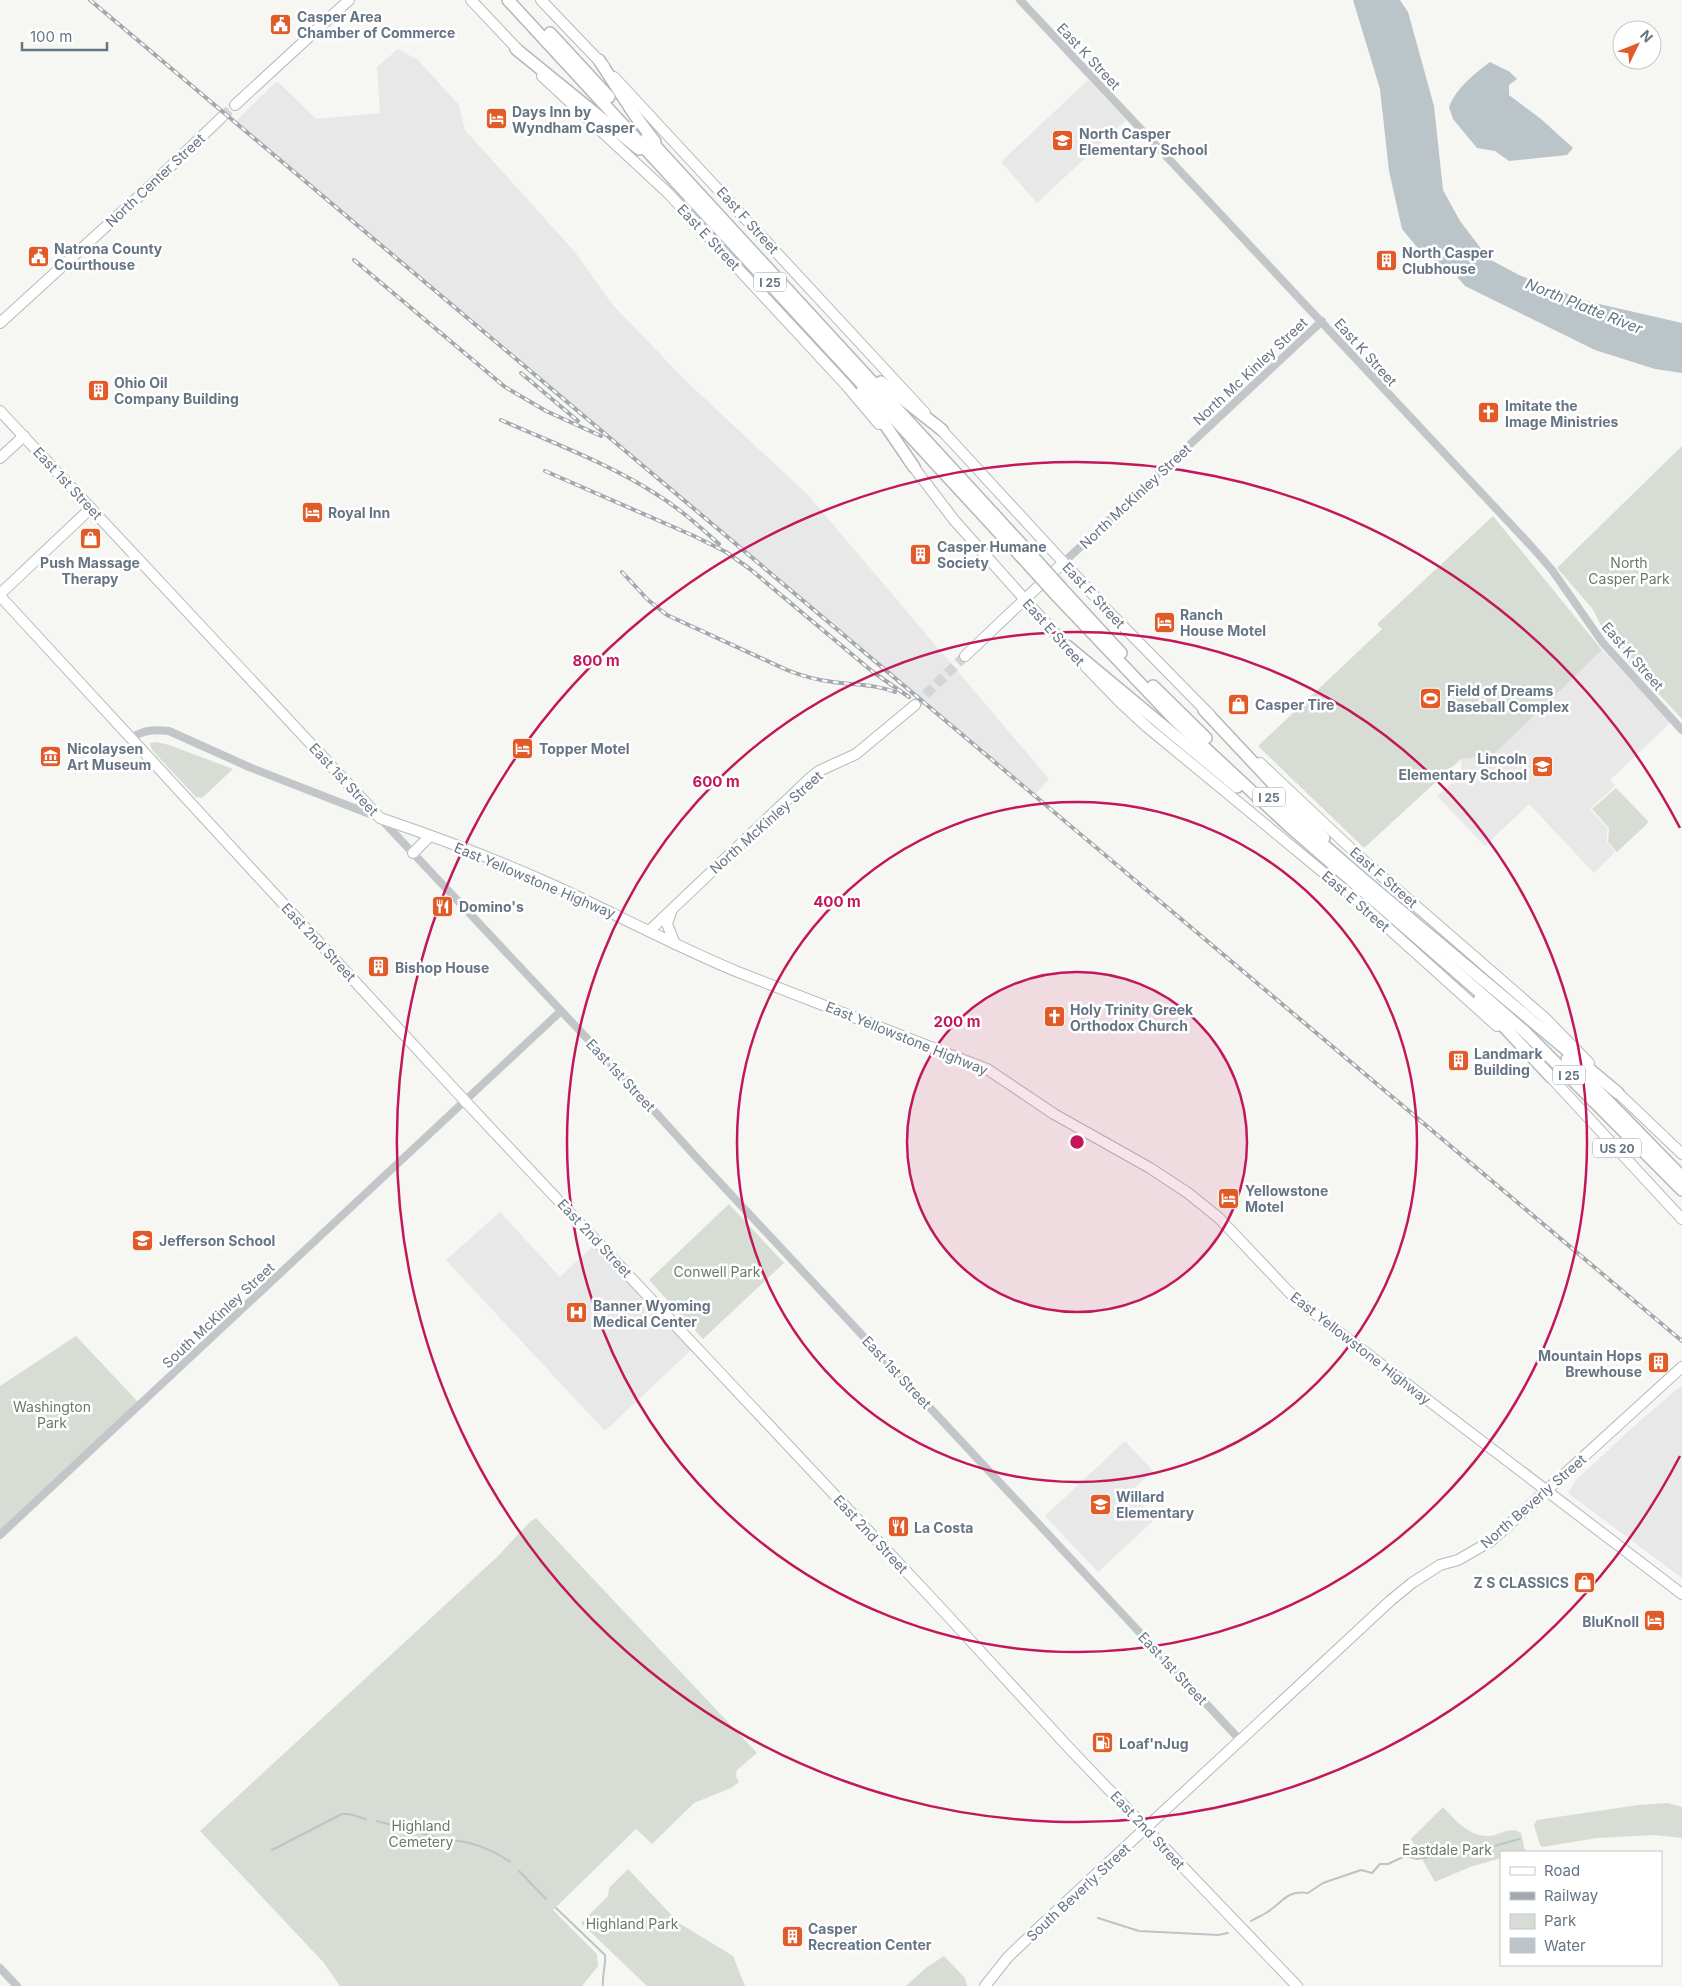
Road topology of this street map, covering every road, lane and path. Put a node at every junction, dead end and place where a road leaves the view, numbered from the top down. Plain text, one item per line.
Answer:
1 (349, 0) edge
2 (471, 0) edge
3 (508, 0) edge
4 (519, 0) edge
5 (541, 0) edge
6 (1020, 0) edge
7 (516, 49) junction
8 (599, 60) junction
9 (235, 105) tunnel mouth
10 (222, 117) tunnel mouth
11 (674, 171) junction
12 (1322, 321) junction
13 (0, 323) edge
14 (821, 331) junction
15 (0, 411) edge
16 (942, 430) junction
17 (24, 436) junction
18 (1196, 438) joint
19 (0, 458) edge
20 (914, 467) junction
21 (91, 508) junction
22 (1063, 563) junction
23 (1060, 593) junction
24 (0, 595) edge
25 (1024, 599) junction
26 (1067, 646) junction
27 (966, 656) tunnel mouth
28 (915, 705) tunnel mouth
29 (1204, 710) junction
30 (1682, 730) edge
31 (131, 738) junction
32 (380, 818) junction
33 (1289, 826) junction
34 (430, 836) junction
35 (413, 853) junction
36 (1371, 886) junction
37 (673, 908) junction
38 (649, 931) junction
39 (675, 944) junction
40 (1450, 967) junction
41 (1492, 987) junction
42 (561, 1011) junction
43 (1551, 1077) junction
44 (1618, 1093) junction
45 (465, 1101) junction
46 (1682, 1154) edge
47 (1682, 1177) edge
48 (1682, 1190) edge
49 (1682, 1219) edge
50 (1682, 1368) edge
51 (1547, 1491) junction
52 (0, 1534) edge
53 (1682, 1594) edge
54 (1241, 1740) junction
55 (1146, 1828) junction
56 (0, 1968) edge
57 (17, 1986) edge
58 (985, 1986) edge
59 (1298, 1986) edge

1 - 9 main road
2 - 7 main road, East E Street
3 - 11 highway, I 25
4 - 11 highway, I 25
5 - 8 main road, East F Street
6 - 12 street, East K Street
7 - 11 highway
7 - 20 main road, East E Street
8 - 11 highway
8 - 16 main road, East F Street
10 - 13 main road, North Center Street
11 - 14 highway, I 25
12 - 18 street, North Mc Kinley Street
12 - 30 street, East K Street
14 - 16 highway
14 - 20 highway
14 - 23 highway, I 25, bridge
15 - 17 main road, East 1st Street
16 - 22 main road, East F Street
17 - 19 main road
17 - 21 main road, East 1st Street
18 - 22 street, North McKinley Street
20 - 25 main road, East E Street
21 - 24 main road
21 - 32 main road, East 1st Street
22 - 25 main road, North McKinley Street
22 - 29 main road, East F Street
23 - 33 highway, I 25
23 - 36 highway, I 25
24 - 31 main road, East 2nd Street
25 - 26 main road, East E Street
25 - 27 main road, North McKinley Street
26 - 33 highway
26 - 43 main road, East E Street
28 - 37 main road, North McKinley Street
29 - 36 highway
29 - 44 main road, East F Street
31 - 32 street, East Yellowstone Highway
31 - 45 main road, East 2nd Street
32 - 34 main road, East Yellowstone Highway
32 - 35 street, East 1st Street
33 - 40 highway, I 25
34 - 35 main road
34 - 38 main road, East Yellowstone Highway
35 - 42 street, East 1st Street
36 - 41 highway, I 25
37 - 38 main road, North McKinley Street
37 - 39 main road
38 - 39 main road, East Yellowstone Highway
39 - 51 main road, East Yellowstone Highway
40 - 43 highway, US 20
40 - 48 highway, I 25
41 - 44 highway, US 20
41 - 47 highway, I 25
42 - 45 street, South McKinley Street
42 - 54 street, East 1st Street
43 - 49 main road, East E Street / US 20
44 - 46 main road, East F Street / US 20
45 - 52 street, South McKinley Street
45 - 55 main road, East 2nd Street
50 - 51 main road, North Beverly Street
51 - 53 main road, East Yellowstone Highway
51 - 54 main road, North Beverly Street
54 - 55 main road, South Beverly Street
55 - 58 main road, South Beverly Street
55 - 59 main road, East 2nd Street
56 - 57 street

